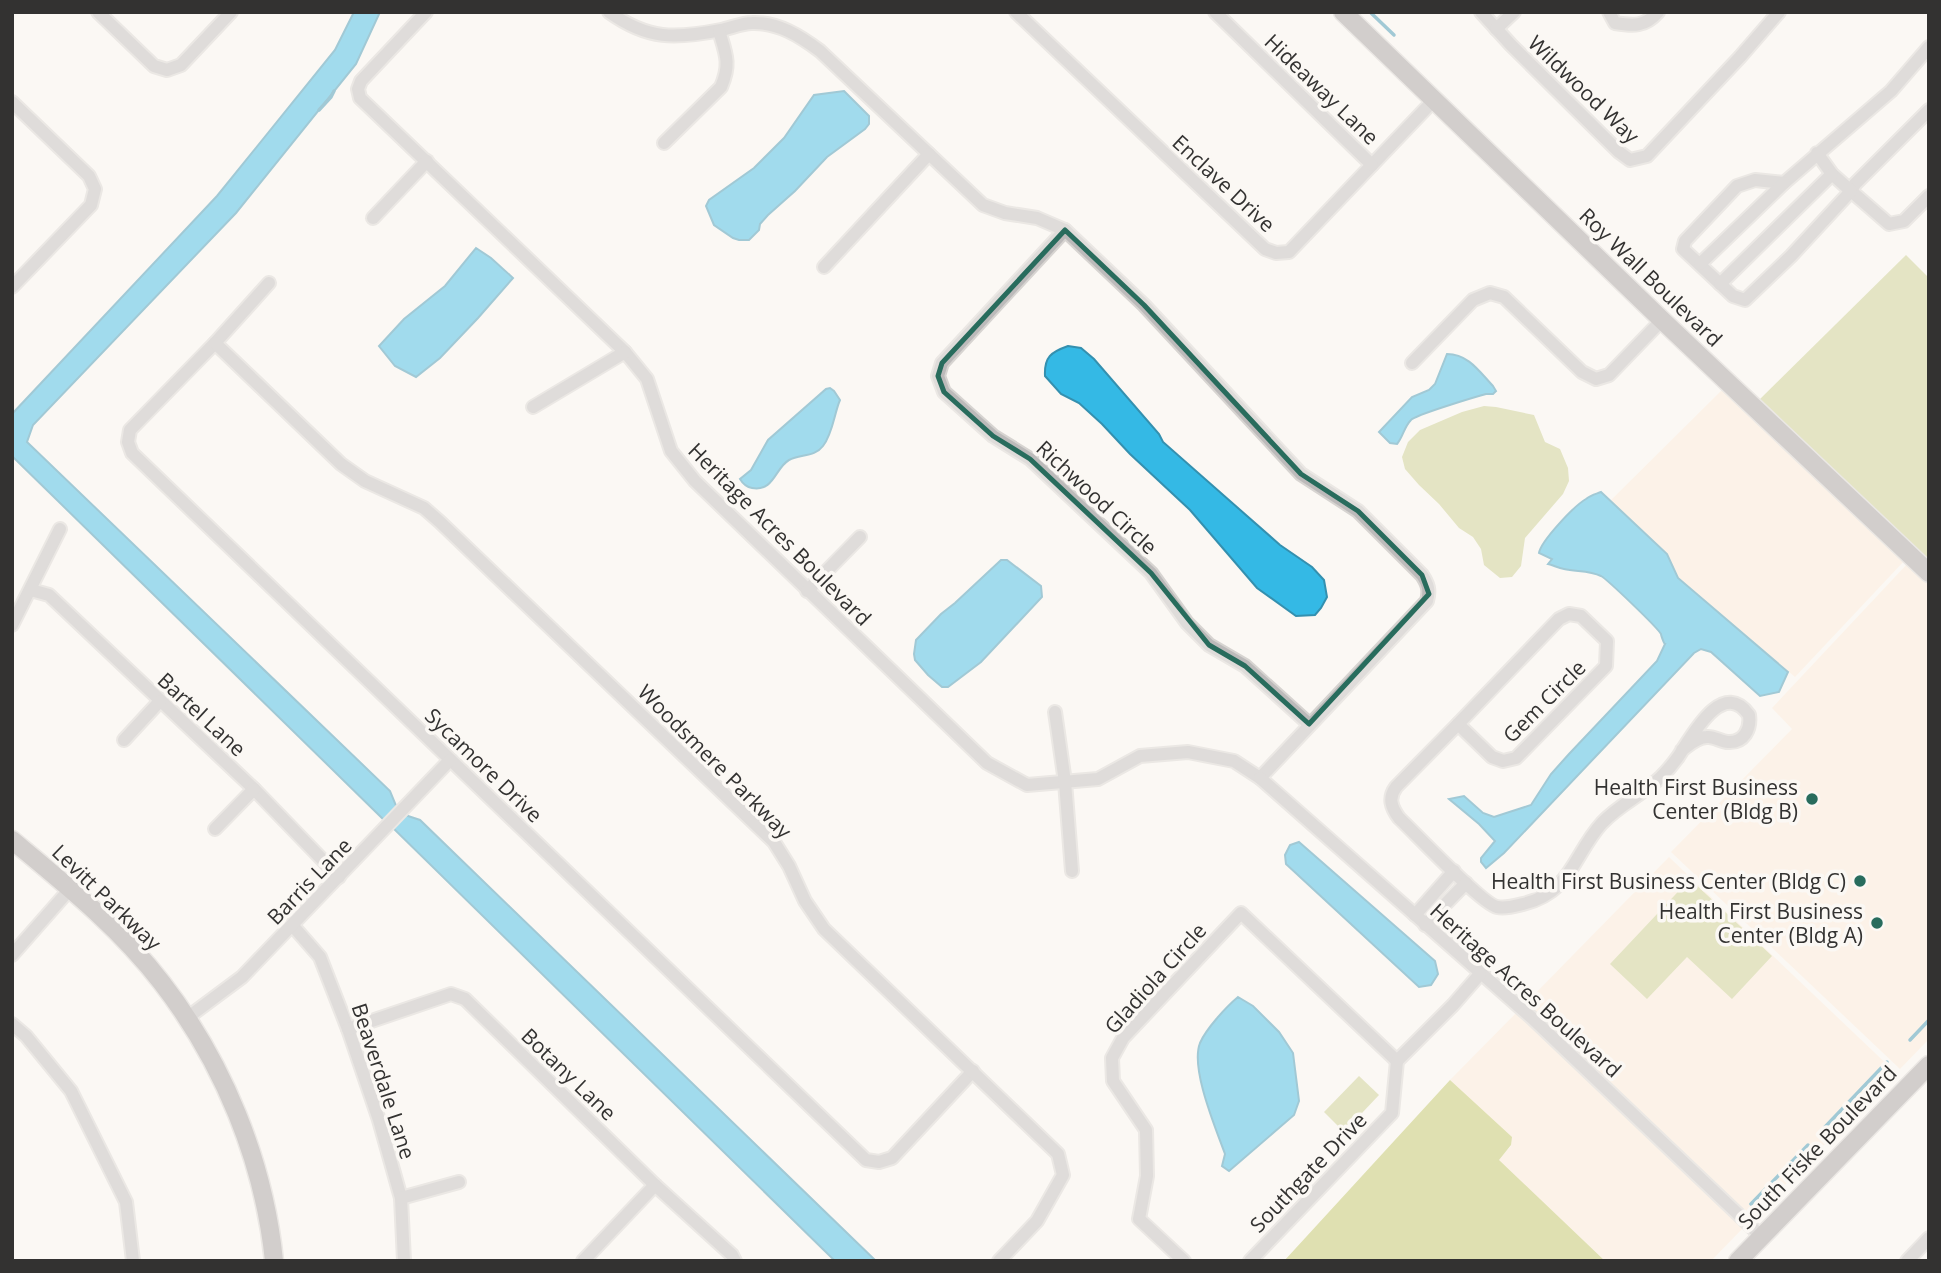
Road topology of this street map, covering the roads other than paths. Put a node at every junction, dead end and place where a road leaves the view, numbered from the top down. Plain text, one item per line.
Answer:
1 (98, 12) edge
2 (231, 12) edge
3 (426, 12) edge
4 (609, 12) edge
5 (1016, 12) edge
6 (1215, 12) edge
7 (1343, 12) edge
8 (1481, 12) edge
9 (1514, 12) edge
10 (1609, 12) edge
11 (1658, 12) edge
12 (1779, 12) edge
13 (1496, 29) junction
14 (719, 31) junction
15 (1929, 47) edge
16 (1434, 100) junction
17 (12, 102) edge
18 (1929, 110) edge
19 (664, 143) dead end
20 (1817, 153) junction
21 (929, 155) junction
22 (427, 161) junction
23 (1372, 165) junction
24 (1832, 174) junction
25 (1784, 184) junction
26 (1851, 191) junction
27 (1929, 196) edge
28 (373, 218) dead end
29 (1065, 230) junction
30 (1700, 264) junction
31 (824, 267) dead end
32 (269, 283) dead end
33 (1720, 284) junction
34 (12, 287) edge
35 (1662, 320) junction
36 (215, 343) junction
37 (625, 352) junction
38 (1412, 363) dead end
39 (533, 407) dead end
40 (60, 529) dead end
41 (860, 537) dead end
42 (1929, 573) edge
43 (31, 590) junction
44 (807, 591) junction
45 (12, 625) edge
46 (160, 701) junction
47 (1055, 712) dead end
48 (1309, 724) junction
49 (1458, 724) junction
50 (124, 740) dead end
51 (1682, 750) junction
52 (450, 760) junction
53 (1260, 778) junction
54 (1065, 782) junction
55 (254, 789) junction
56 (215, 829) dead end
57 (12, 840) edge
58 (1072, 871) dead end
59 (1454, 871) junction
60 (339, 877) junction
61 (1466, 883) junction
62 (70, 888) junction
63 (1415, 915) junction
64 (1425, 925) junction
65 (293, 926) junction
66 (12, 955) edge
67 (1480, 974) junction
68 (187, 1018) junction
69 (12, 1024) edge
70 (348, 1029) junction
71 (1397, 1060) junction
72 (1929, 1065) edge
73 (973, 1071) junction
74 (459, 1182) dead end
75 (655, 1185) junction
76 (401, 1198) junction
77 (1761, 1236) junction
78 (1929, 1238) edge
79 (133, 1261) edge
80 (274, 1261) edge
81 (404, 1261) edge
82 (583, 1261) edge
83 (735, 1261) edge
84 (999, 1261) edge
85 (1184, 1261) edge
86 (1250, 1261) edge
87 (1738, 1261) edge
88 (1907, 1261) edge

1 - 2 street
3 - 22 street, Heritage Acres Boulevard
4 - 14 street
5 - 23 street, Enclave Drive
6 - 23 street, Hideaway Lane
7 - 16 street, Roy Wall Boulevard
8 - 13 street, Wildwood Way
9 - 13 street
10 - 11 street
12 - 13 street, Wildwood Way
14 - 19 street
14 - 21 street
15 - 20 street
16 - 23 street, Enclave Drive
16 - 35 street, Roy Wall Boulevard
17 - 34 street
18 - 26 street
20 - 24 street
20 - 25 street
21 - 29 street
21 - 31 street
22 - 28 street
22 - 37 street, Heritage Acres Boulevard
24 - 26 street
24 - 33 street
25 - 30 street
25 - 30 street
26 - 27 street
26 - 33 street
29 - 48 street
29 - 48 street, Richwood Circle
30 - 33 street
32 - 36 street, Sycamore Drive
35 - 38 street
35 - 42 street, Roy Wall Boulevard
36 - 52 street, Sycamore Drive
36 - 73 street, Woodsmere Parkway
37 - 39 street
37 - 44 street, Heritage Acres Boulevard
40 - 43 street
41 - 44 street
43 - 45 street
43 - 46 street, Bartel Lane
44 - 54 street, Heritage Acres Boulevard
46 - 50 street
46 - 55 street, Bartel Lane
47 - 54 street
48 - 53 street
49 - 49 street, Gem Circle
49 - 59 street, Gem Circle
51 - 51 street, Gem Circle
51 - 61 street, Gem Circle
52 - 60 street, Barris Lane
52 - 73 street, Sycamore Drive
53 - 54 street, Heritage Acres Boulevard
53 - 63 street, Heritage Acres Boulevard
54 - 58 street
55 - 56 street
55 - 60 street, Bartel Lane
57 - 62 street, Levitt Parkway
59 - 61 street, Gem Circle
59 - 63 street
60 - 65 street, Barris Lane
61 - 64 street
62 - 66 street
62 - 68 street, Levitt Parkway
63 - 64 street, Heritage Acres Boulevard
64 - 67 street, Heritage Acres Boulevard
65 - 68 street, Barris Lane
65 - 70 street, Beaverdale Lane
67 - 71 street
67 - 77 street, Heritage Acres Boulevard
68 - 80 street, Levitt Parkway
69 - 79 street
70 - 75 street, Botany Lane
70 - 76 street, Beaverdale Lane
71 - 85 street, Gladiola Circle
71 - 86 street, Southgate Drive
72 - 77 street, South Fiske Boulevard
73 - 84 street, Woodsmere Parkway
74 - 76 street
75 - 82 street
75 - 83 street, Botany Lane
76 - 81 street, Beaverdale Lane
77 - 87 street, South Fiske Boulevard
78 - 88 street

